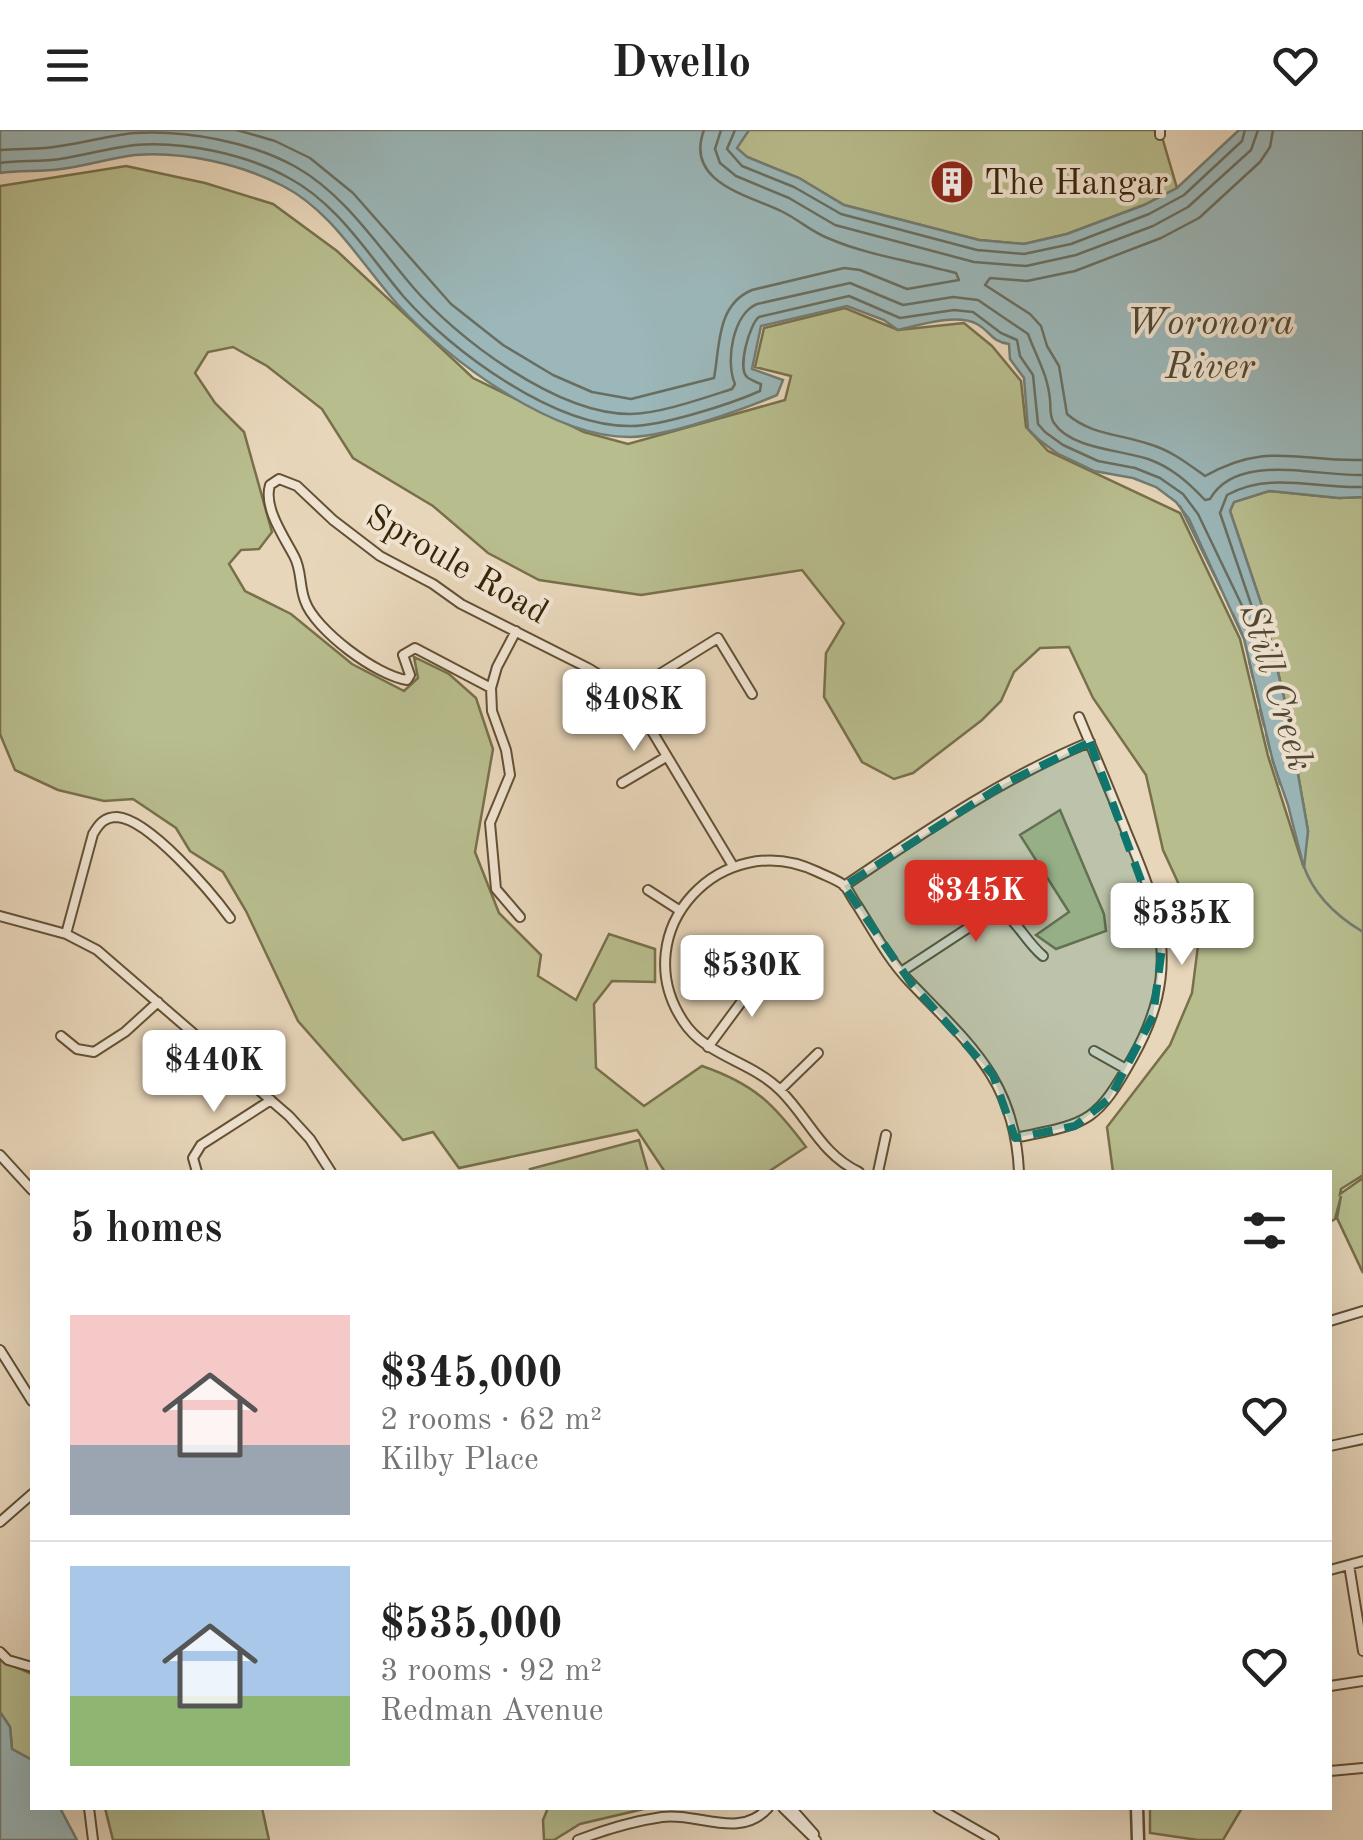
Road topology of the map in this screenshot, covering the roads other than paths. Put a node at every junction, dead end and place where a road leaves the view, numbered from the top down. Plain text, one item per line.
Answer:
1 (516, 631) junction
2 (491, 688) junction
3 (629, 694) junction
4 (752, 694) dead end
5 (1079, 718) dead end
6 (1090, 742) junction
7 (666, 757) junction
8 (622, 784) dead end
9 (732, 866) junction
10 (844, 886) junction
11 (648, 890) dead end
12 (679, 910) junction
13 (0, 916) edge
14 (520, 917) dead end
15 (230, 918) dead end
16 (66, 934) junction
17 (1043, 956) dead end
18 (765, 970) dead end
19 (900, 972) junction
20 (158, 1002) junction
21 (62, 1036) dead end
22 (708, 1047) junction
23 (1094, 1050) dead end
24 (818, 1053) dead end
25 (1126, 1069) junction
26 (780, 1090) junction
27 (271, 1100) junction
28 (886, 1135) dead end
29 (1015, 1138) junction
30 (0, 1155) edge
31 (196, 1170) edge
32 (331, 1170) edge
33 (856, 1170) edge
34 (878, 1170) edge
35 (1019, 1170) edge
36 (30, 1188) edge
37 (1363, 1311) edge
38 (1332, 1320) edge
39 (0, 1350) edge
40 (30, 1398) edge
41 (1363, 1439) edge
42 (1332, 1446) edge
43 (30, 1496) edge
44 (0, 1522) edge
45 (1363, 1561) edge
46 (1349, 1565) junction
47 (1332, 1569) edge
48 (1363, 1650) edge
49 (0, 1652) edge
50 (30, 1666) edge
51 (1363, 1681) edge
52 (1332, 1686) edge
53 (1363, 1768) edge
54 (1332, 1771) edge
55 (89, 1810) edge
56 (766, 1810) edge
57 (784, 1810) edge
58 (793, 1810) edge
59 (942, 1810) edge
60 (1137, 1810) edge
61 (93, 1840) edge
62 (578, 1840) edge
63 (816, 1840) edge
64 (994, 1840) edge
65 (1138, 1840) edge

1 - 2 street
1 - 2 street, Sproule Road
1 - 3 street, Sproule Road
2 - 14 street
3 - 4 street
3 - 7 street, Sproule Road
5 - 6 street
6 - 10 street
6 - 25 street
7 - 8 street
7 - 9 street, Sproule Road
9 - 10 street
9 - 12 street
10 - 19 street
11 - 12 street
12 - 22 street
13 - 16 street
15 - 16 street
16 - 20 street
17 - 19 street
18 - 22 street
19 - 29 street
20 - 21 street
20 - 27 street
22 - 26 street
23 - 25 street
24 - 26 street
25 - 29 street
26 - 33 street
27 - 31 street
27 - 32 street
28 - 34 street
29 - 35 street
30 - 36 street
37 - 38 street
39 - 40 street
41 - 42 street
43 - 44 street
45 - 46 street
46 - 47 street
46 - 48 street
49 - 50 street
51 - 52 street
53 - 54 street
55 - 61 street
56 - 62 street
57 - 63 street
58 - 63 street
59 - 64 street
60 - 65 street

